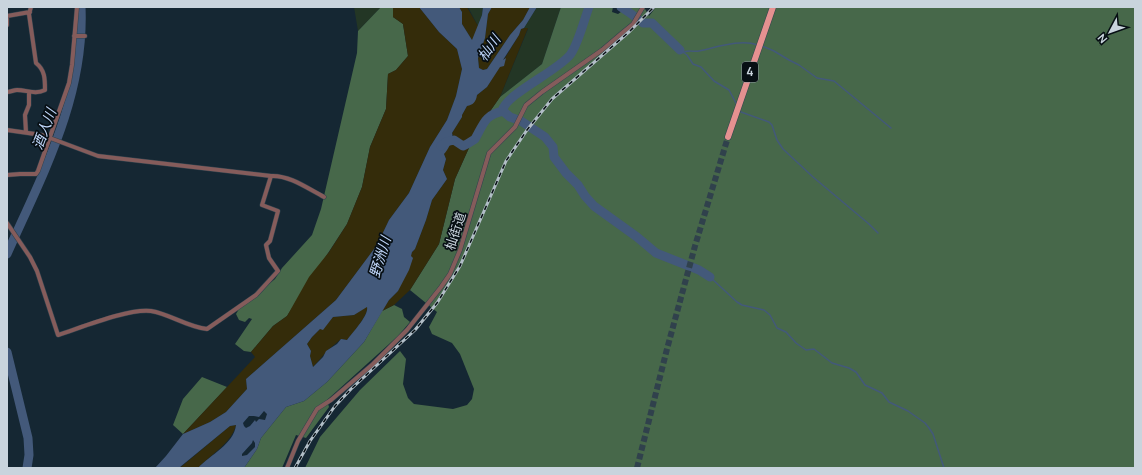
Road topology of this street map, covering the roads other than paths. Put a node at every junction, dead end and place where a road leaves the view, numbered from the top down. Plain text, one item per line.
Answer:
1 (77, 7) edge
2 (643, 7) edge
3 (773, 7) edge
4 (31, 9) edge
5 (7, 16) edge
6 (7, 19) edge
7 (7, 25) edge
8 (74, 36) junction
9 (85, 36) dead end
10 (7, 92) edge
11 (29, 92) junction
12 (7, 130) edge
13 (26, 132) junction
14 (728, 136) tunnel mouth
15 (50, 137) junction
16 (7, 175) edge
17 (271, 176) junction
18 (324, 197) dead end
19 (7, 223) edge
20 (287, 468) edge

1 - 8 street
2 - 20 street, 杣街道
3 - 14 main road, 4
4 - 5 street
4 - 11 street
6 - 7 street
8 - 9 street
8 - 15 street
10 - 11 street
11 - 13 street
12 - 13 street
13 - 15 street
15 - 16 street
15 - 17 street
17 - 18 street
17 - 19 street

